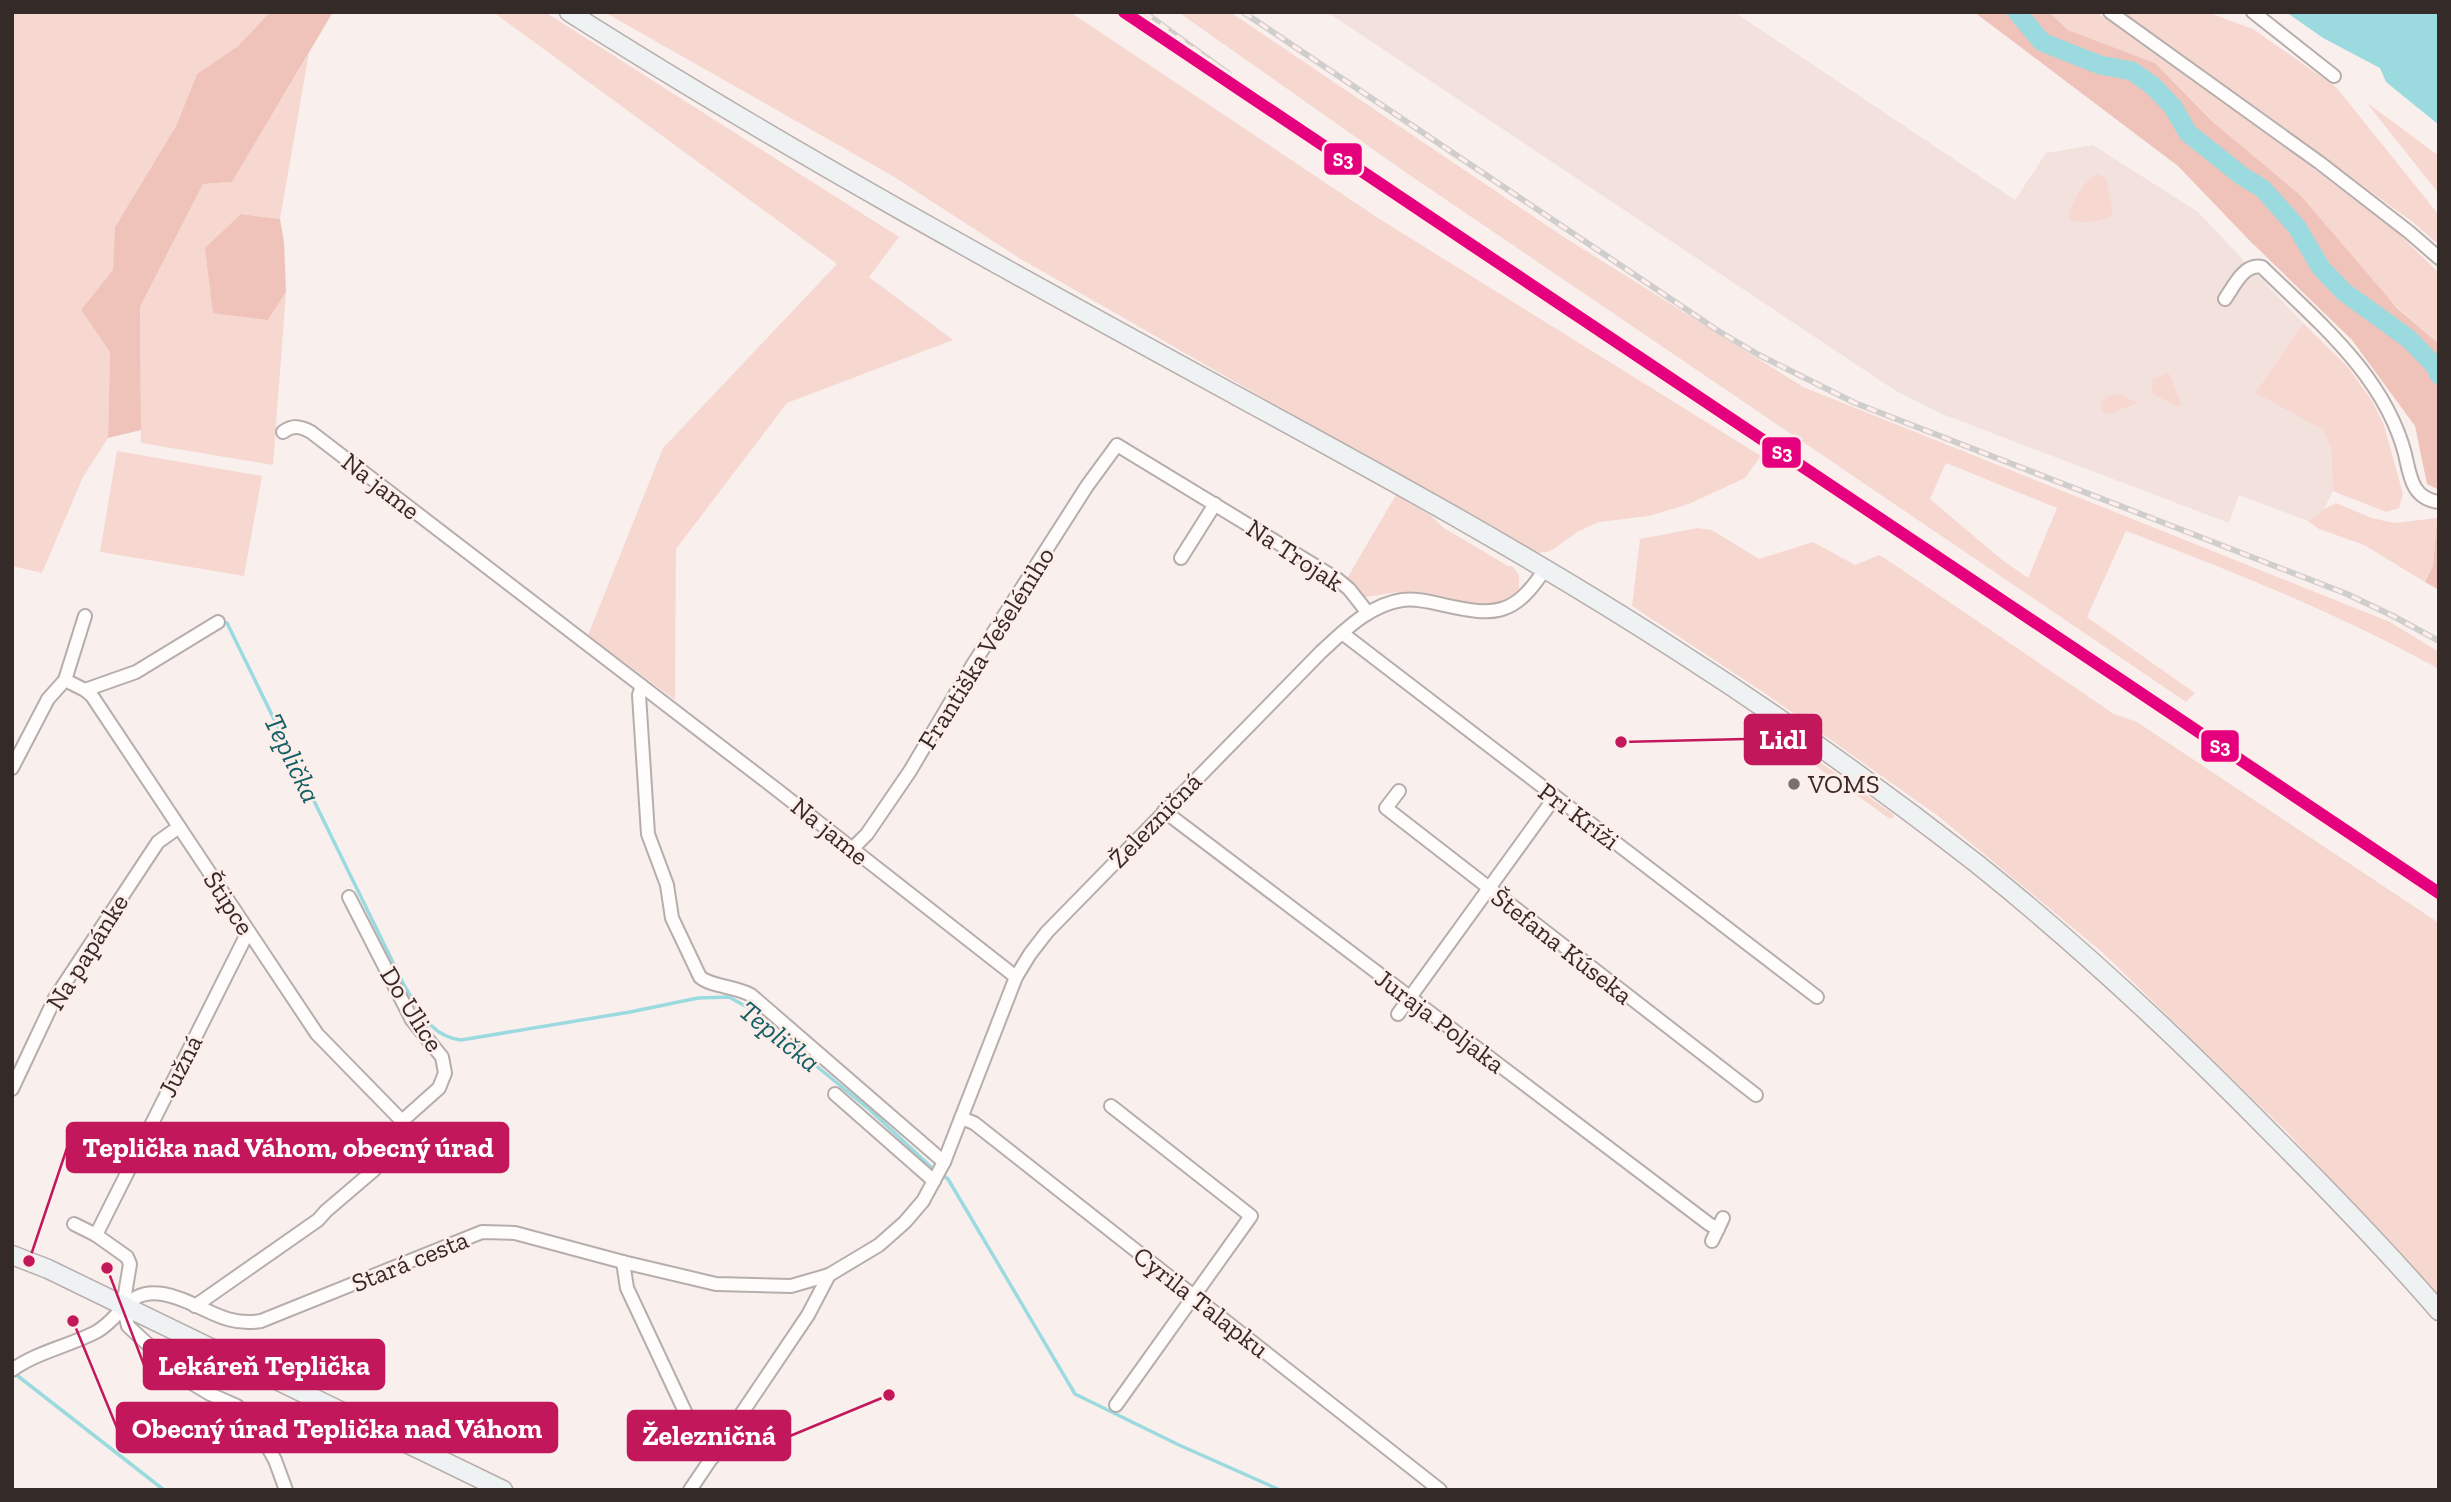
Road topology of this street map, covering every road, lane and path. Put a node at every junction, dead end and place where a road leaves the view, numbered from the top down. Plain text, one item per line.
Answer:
1 (569, 12) edge
2 (2110, 12) edge
3 (2253, 12) edge
4 (2334, 76) dead end
5 (2439, 258) edge
6 (2225, 299) dead end
7 (283, 432) dead end
8 (1117, 445) joint
9 (2436, 502) edge
10 (1215, 505) junction
11 (1181, 558) dead end
12 (1545, 569) junction
13 (1368, 613) junction
14 (85, 616) dead end
15 (218, 622) dead end
16 (1342, 633) junction
17 (65, 680) junction
18 (642, 686) junction
19 (85, 690) junction
20 (12, 768) edge
21 (1399, 791) dead end
22 (1555, 797) junction
23 (1164, 811) junction
24 (178, 827) junction
25 (852, 849) junction
26 (1488, 889) junction
27 (349, 897) dead end
28 (248, 932) junction
29 (1016, 977) junction
30 (1817, 998) dead end
31 (1410, 999) junction
32 (1398, 1014) dead end
33 (12, 1089) edge
34 (835, 1094) dead end
35 (1756, 1095) dead end
36 (1111, 1106) dead end
37 (961, 1118) junction
38 (402, 1121) junction
39 (939, 1171) junction
40 (74, 1224) dead end
41 (1718, 1229) dead end
42 (96, 1235) junction
43 (12, 1255) edge
44 (623, 1262) junction
45 (829, 1275) junction
46 (1194, 1297) junction
47 (124, 1306) junction
48 (195, 1306) junction
49 (2439, 1311) edge
50 (14, 1368) edge
51 (1116, 1405) dead end
52 (712, 1458) junction
53 (286, 1490) edge
54 (503, 1490) edge
55 (690, 1490) edge
56 (1440, 1490) edge

1 - 12 main road
2 - 5 street
3 - 4 street
6 - 9 street
7 - 18 street, Na jame
8 - 10 street, Na Trojak
8 - 25 street, Františka Vešeléniho
10 - 11 street
10 - 13 street, Na Trojak
12 - 13 street, Železničná
12 - 49 main road
13 - 16 street, Železničná
14 - 17 street
15 - 19 street
16 - 22 street, Pri Kríži
16 - 23 street, Železničná
17 - 19 street, Štipce
17 - 20 street
18 - 25 street, Na jame
18 - 39 street
19 - 24 street, Štipce
21 - 26 street, Štefana Kúseka
22 - 26 street
22 - 30 street, Pri Kríži
23 - 29 street, Železničná
23 - 31 street, Juraja Poljaka
24 - 28 street, Štipce
24 - 33 street, Na papánke
25 - 29 street, Na jame
26 - 31 street
26 - 35 street, Štefana Kúseka
27 - 38 street, Do Ulice
28 - 38 street, Štipce
28 - 42 street, Južná
29 - 37 street, Železničná
31 - 32 street
31 - 41 street, Juraja Poljaka
34 - 39 street
36 - 46 street
37 - 39 street, Železničná
37 - 46 street, Cyrila Talapku
38 - 48 street, Do Ulice
39 - 45 street, Železničná
40 - 42 street
42 - 47 street
43 - 47 main road
44 - 45 street, Stará cesta
44 - 48 street, Stará cesta
44 - 52 street
45 - 52 street
46 - 51 street
46 - 56 street, Cyrila Talapku
47 - 48 street, Stará cesta
47 - 50 street
47 - 53 street
47 - 54 main road
52 - 55 street

